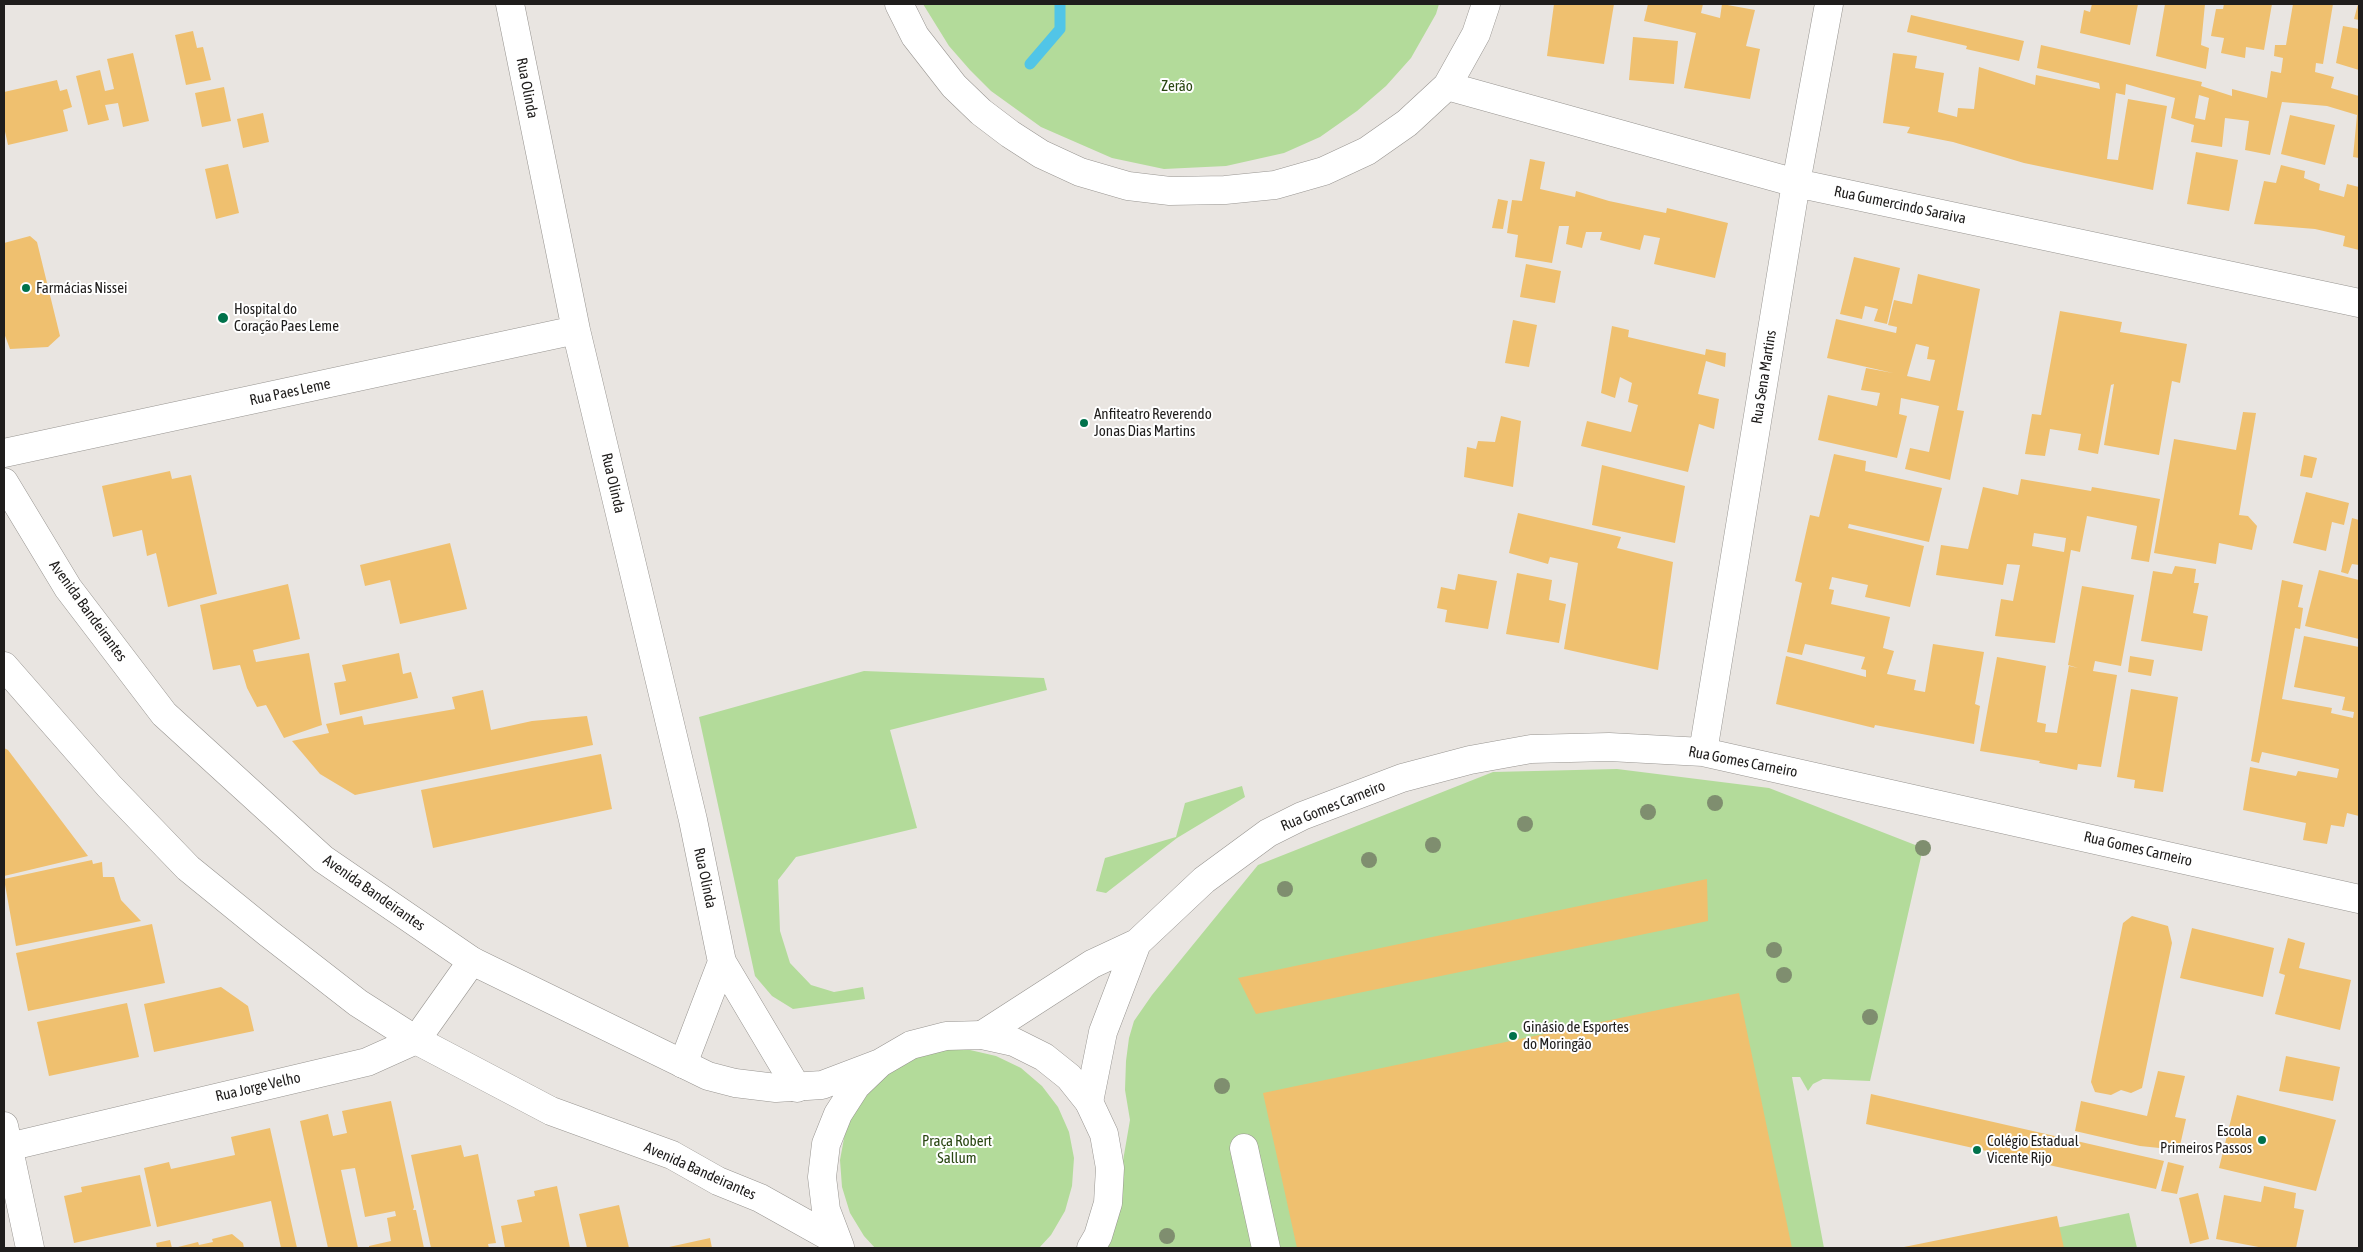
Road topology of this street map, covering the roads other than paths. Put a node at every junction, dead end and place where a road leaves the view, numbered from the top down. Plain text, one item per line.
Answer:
1 (510, 4) edge
2 (899, 4) edge
3 (1486, 4) edge
4 (1829, 4) edge
5 (1446, 86) junction
6 (1796, 183) junction
7 (2359, 303) edge
8 (576, 330) junction
9 (4, 453) edge
10 (4, 482) edge
11 (4, 666) edge
12 (1703, 752) junction
13 (2359, 899) edge
14 (1137, 943) junction
15 (472, 961) junction
16 (722, 962) junction
17 (982, 1035) junction
18 (416, 1040) junction
19 (880, 1063) junction
20 (683, 1064) junction
21 (797, 1088) junction
22 (1089, 1102) junction
23 (5, 1140) edge
24 (1244, 1148) dead end
25 (839, 1245) edge
26 (30, 1248) edge
27 (1091, 1248) edge
28 (1266, 1248) edge

1 - 8 street, Rua Olinda
2 - 5 street
3 - 5 street
4 - 6 street, Rua Sena Martins
5 - 6 street, Rua Gumercindo Saraiva
6 - 7 street, Rua Gumercindo Saraiva
6 - 12 street, Rua Sena Martins
8 - 9 street, Rua Paes Leme
8 - 16 street, Rua Olinda
10 - 15 street, Avenida Bandeirantes
11 - 18 street, Avenida Bandeirantes
12 - 13 street, Rua Gomes Carneiro
12 - 14 street, Rua Gomes Carneiro
14 - 17 street, Rua Gomes Carneiro
14 - 22 street, Rua Gomes Carneiro
15 - 18 street
15 - 20 street, Avenida Bandeirantes
16 - 20 street
16 - 21 street, Rua Olinda
17 - 19 street
17 - 22 street
18 - 23 street, Rua Jorge Velho
18 - 25 street, Avenida Bandeirantes
19 - 21 street, Avenida Bandeirantes
19 - 25 street
20 - 21 street, Avenida Bandeirantes
22 - 27 street
23 - 26 street
24 - 28 street

